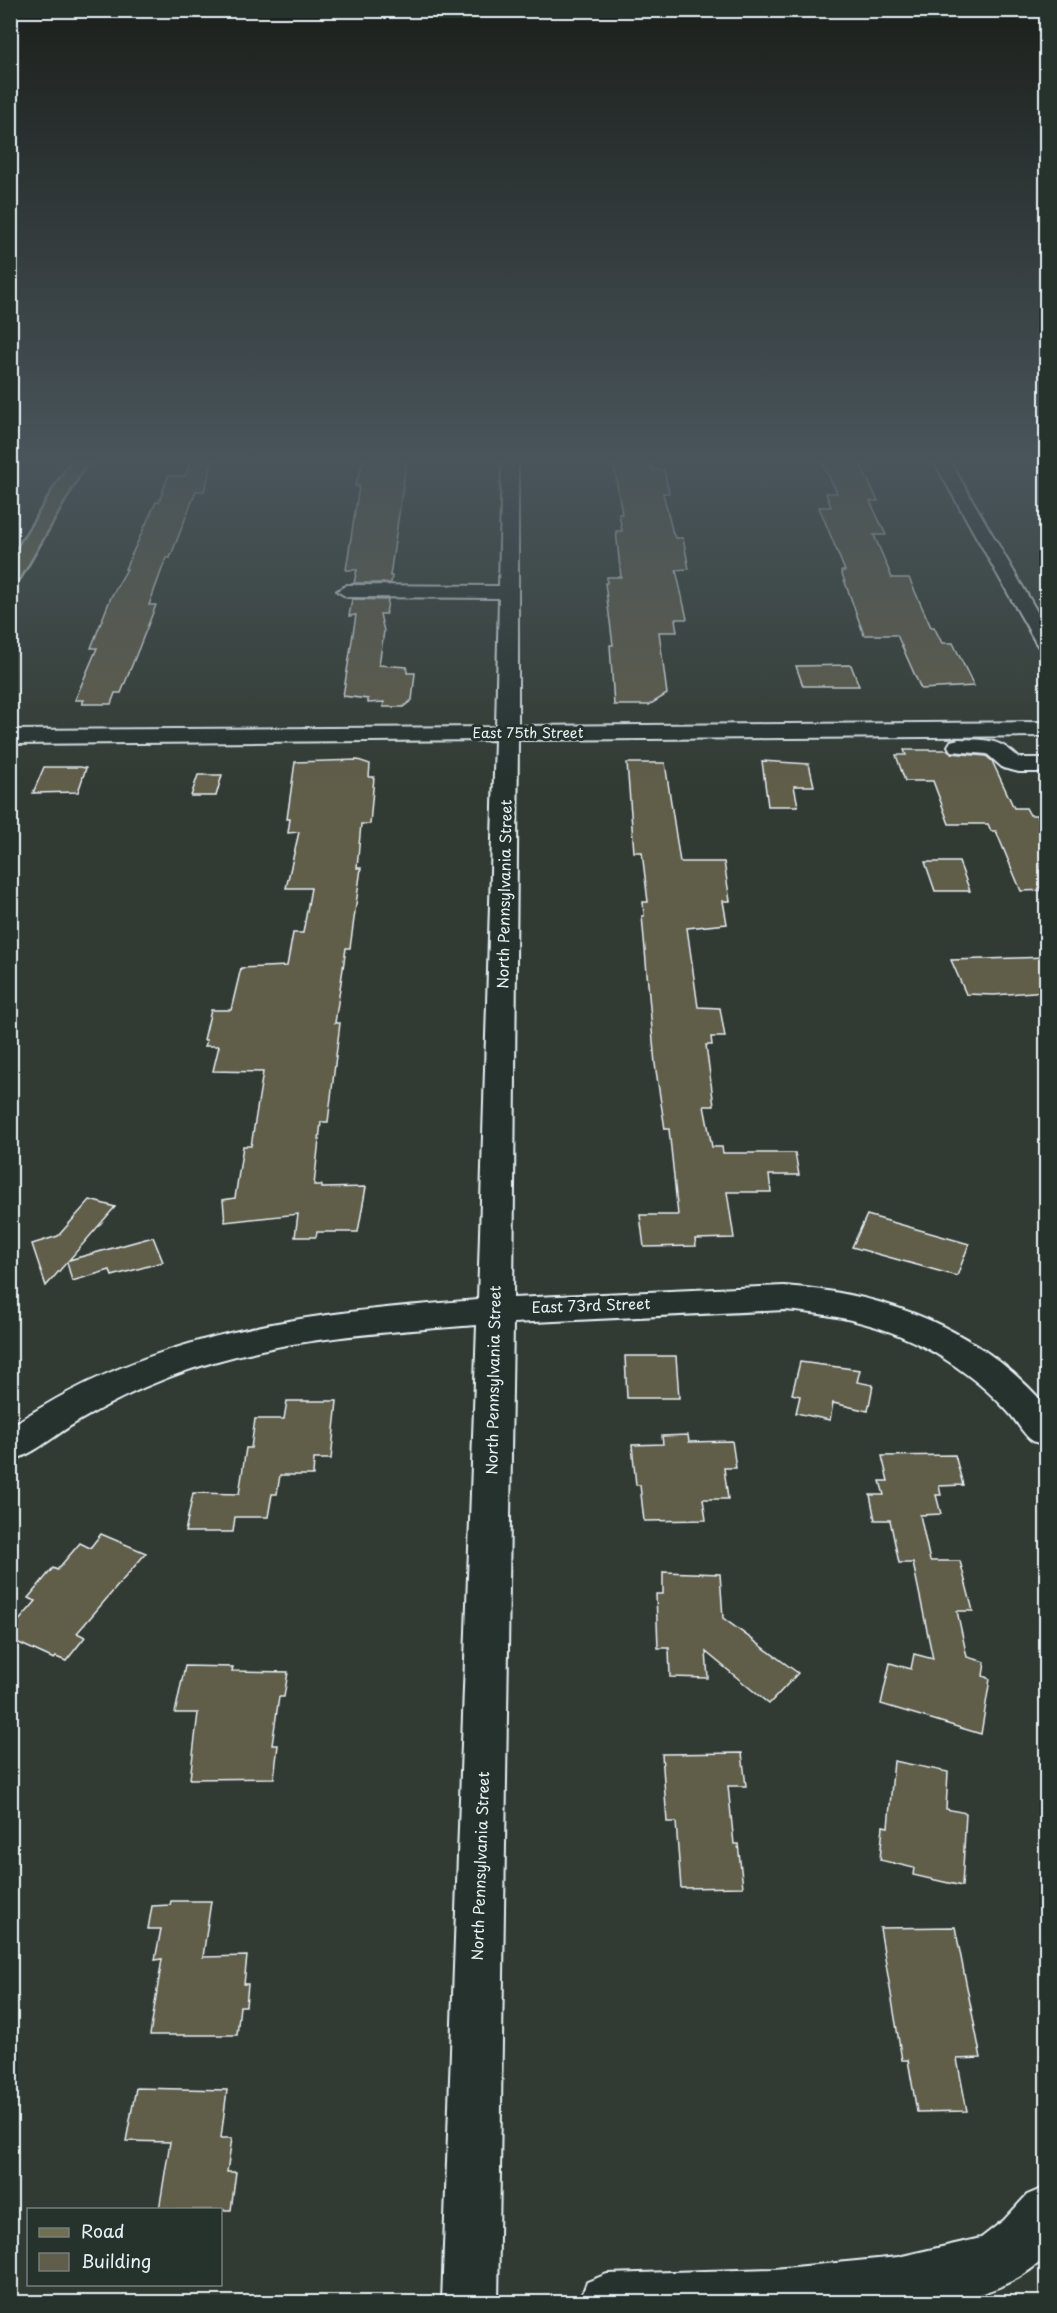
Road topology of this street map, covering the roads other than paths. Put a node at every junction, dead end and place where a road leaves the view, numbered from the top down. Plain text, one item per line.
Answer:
1 (509, 566) edge
2 (1002, 566) edge
3 (347, 591) dead end
4 (509, 592) junction
5 (1047, 643) edge
6 (1047, 729) edge
7 (919, 730) junction
8 (508, 733) junction
9 (10, 737) edge
10 (1047, 765) edge
11 (496, 1310) junction
12 (1047, 1431) edge
13 (10, 1447) edge
14 (1047, 2214) edge
15 (470, 2302) edge
16 (607, 2302) edge

1 - 4 street, North Pennsylvania Street
2 - 5 street
3 - 4 street
4 - 8 street, North Pennsylvania Street
6 - 7 street, East 75th Street
7 - 8 street, East 75th Street
7 - 10 street
8 - 9 street, East 75th Street
8 - 11 street, North Pennsylvania Street
11 - 12 street, East 73rd Street
11 - 13 street, East 73rd Street
11 - 15 street, North Pennsylvania Street
14 - 16 street

